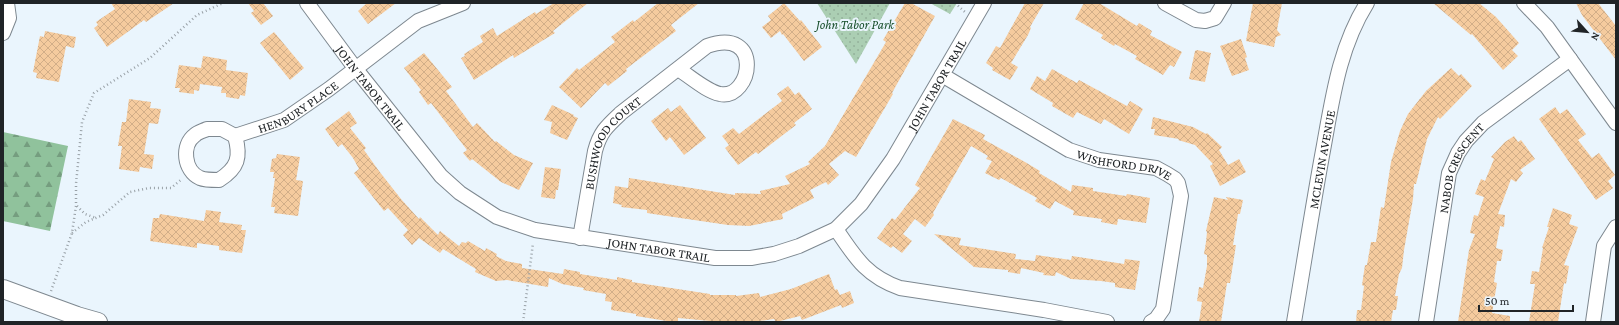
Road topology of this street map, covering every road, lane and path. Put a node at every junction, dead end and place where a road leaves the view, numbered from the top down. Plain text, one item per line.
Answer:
1 (7, 3) edge
2 (223, 3) edge
3 (307, 3) edge
4 (463, 3) edge
5 (984, 3) edge
6 (1165, 3) edge
7 (1224, 3) edge
8 (1367, 3) edge
9 (1524, 3) edge
10 (3, 33) edge
11 (1570, 59) junction
12 (356, 68) junction
13 (678, 69) junction
14 (942, 75) junction
15 (1616, 123) edge
16 (235, 136) junction
17 (191, 171) junction
18 (76, 206) junction
19 (97, 218) junction
20 (1616, 228) edge
21 (836, 229) junction
22 (535, 230) junction
23 (72, 233) junction
24 (580, 238) junction
25 (3, 289) edge
26 (46, 305) junction
27 (96, 322) edge
28 (523, 322) edge
29 (1107, 322) edge
30 (1151, 322) edge
31 (1294, 322) edge
32 (1426, 322) edge
33 (1593, 322) edge

1 - 10 street
2 - 18 path
3 - 12 street, JOHN TABOR TRAIL
4 - 12 street, HENBURY PLACE
5 - 14 street, JOHN TABOR TRAIL
6 - 7 street
8 - 31 street, MCLEVIN AVENUE
9 - 11 street
11 - 15 street
11 - 32 street, NABOB CRESCENT
12 - 16 street, HENBURY PLACE
12 - 22 street, JOHN TABOR TRAIL
13 - 13 street, BUSHWOOD COURT
13 - 24 street, BUSHWOOD COURT
14 - 21 street, JOHN TABOR TRAIL
14 - 30 street, WISHFORD DRIVE
16 - 17 street
16 - 17 street
17 - 19 path
18 - 19 path
18 - 23 path
19 - 23 path
20 - 33 street
21 - 24 street, JOHN TABOR TRAIL
21 - 29 street
22 - 24 street, JOHN TABOR TRAIL
22 - 28 path
23 - 26 path
25 - 26 main road
26 - 27 main road

